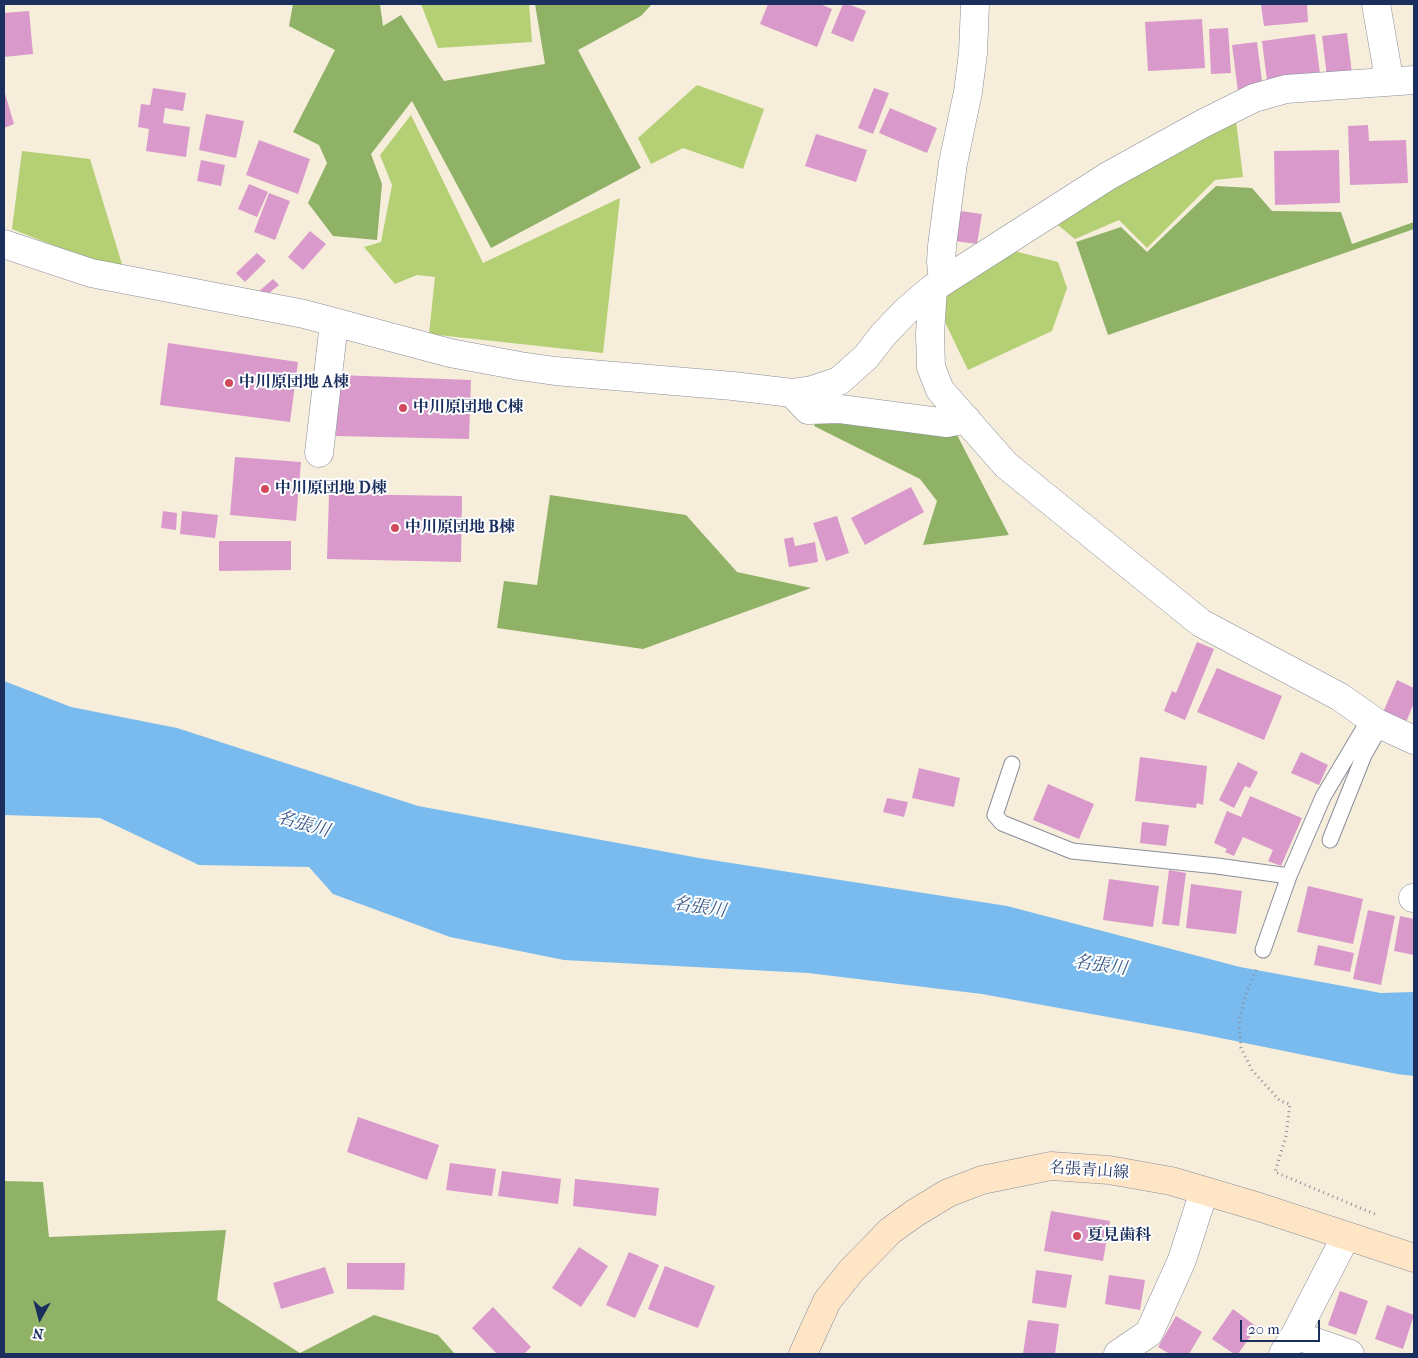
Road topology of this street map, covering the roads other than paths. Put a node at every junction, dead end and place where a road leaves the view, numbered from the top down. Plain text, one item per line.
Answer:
1 (975, 4) edge
2 (1376, 4) edge
3 (1414, 80) edge
4 (1383, 82) junction
5 (4, 244) edge
6 (938, 284) junction
7 (334, 323) junction
8 (792, 393) junction
9 (966, 419) junction
10 (319, 453) dead end
11 (1375, 722) junction
12 (1414, 740) edge
13 (1012, 764) dead end
14 (1330, 840) dead end
15 (1289, 876) junction
16 (1263, 950) road end
17 (1204, 1191) junction
18 (1346, 1236) junction
19 (1414, 1258) edge
20 (1289, 1345) edge
21 (803, 1354) edge
22 (1118, 1354) edge
23 (1350, 1354) edge

1 - 6 street
2 - 4 street
3 - 4 street
4 - 6 street
5 - 7 street
6 - 8 street
6 - 9 street
7 - 8 street
7 - 10 street
8 - 9 street
9 - 11 street
11 - 12 street
11 - 14 lane
11 - 15 lane
13 - 15 lane
15 - 16 lane
17 - 18 main road, 名張青山線
17 - 21 main road, 名張青山線
17 - 22 street
18 - 19 main road, 名張青山線
18 - 20 street
20 - 23 street

